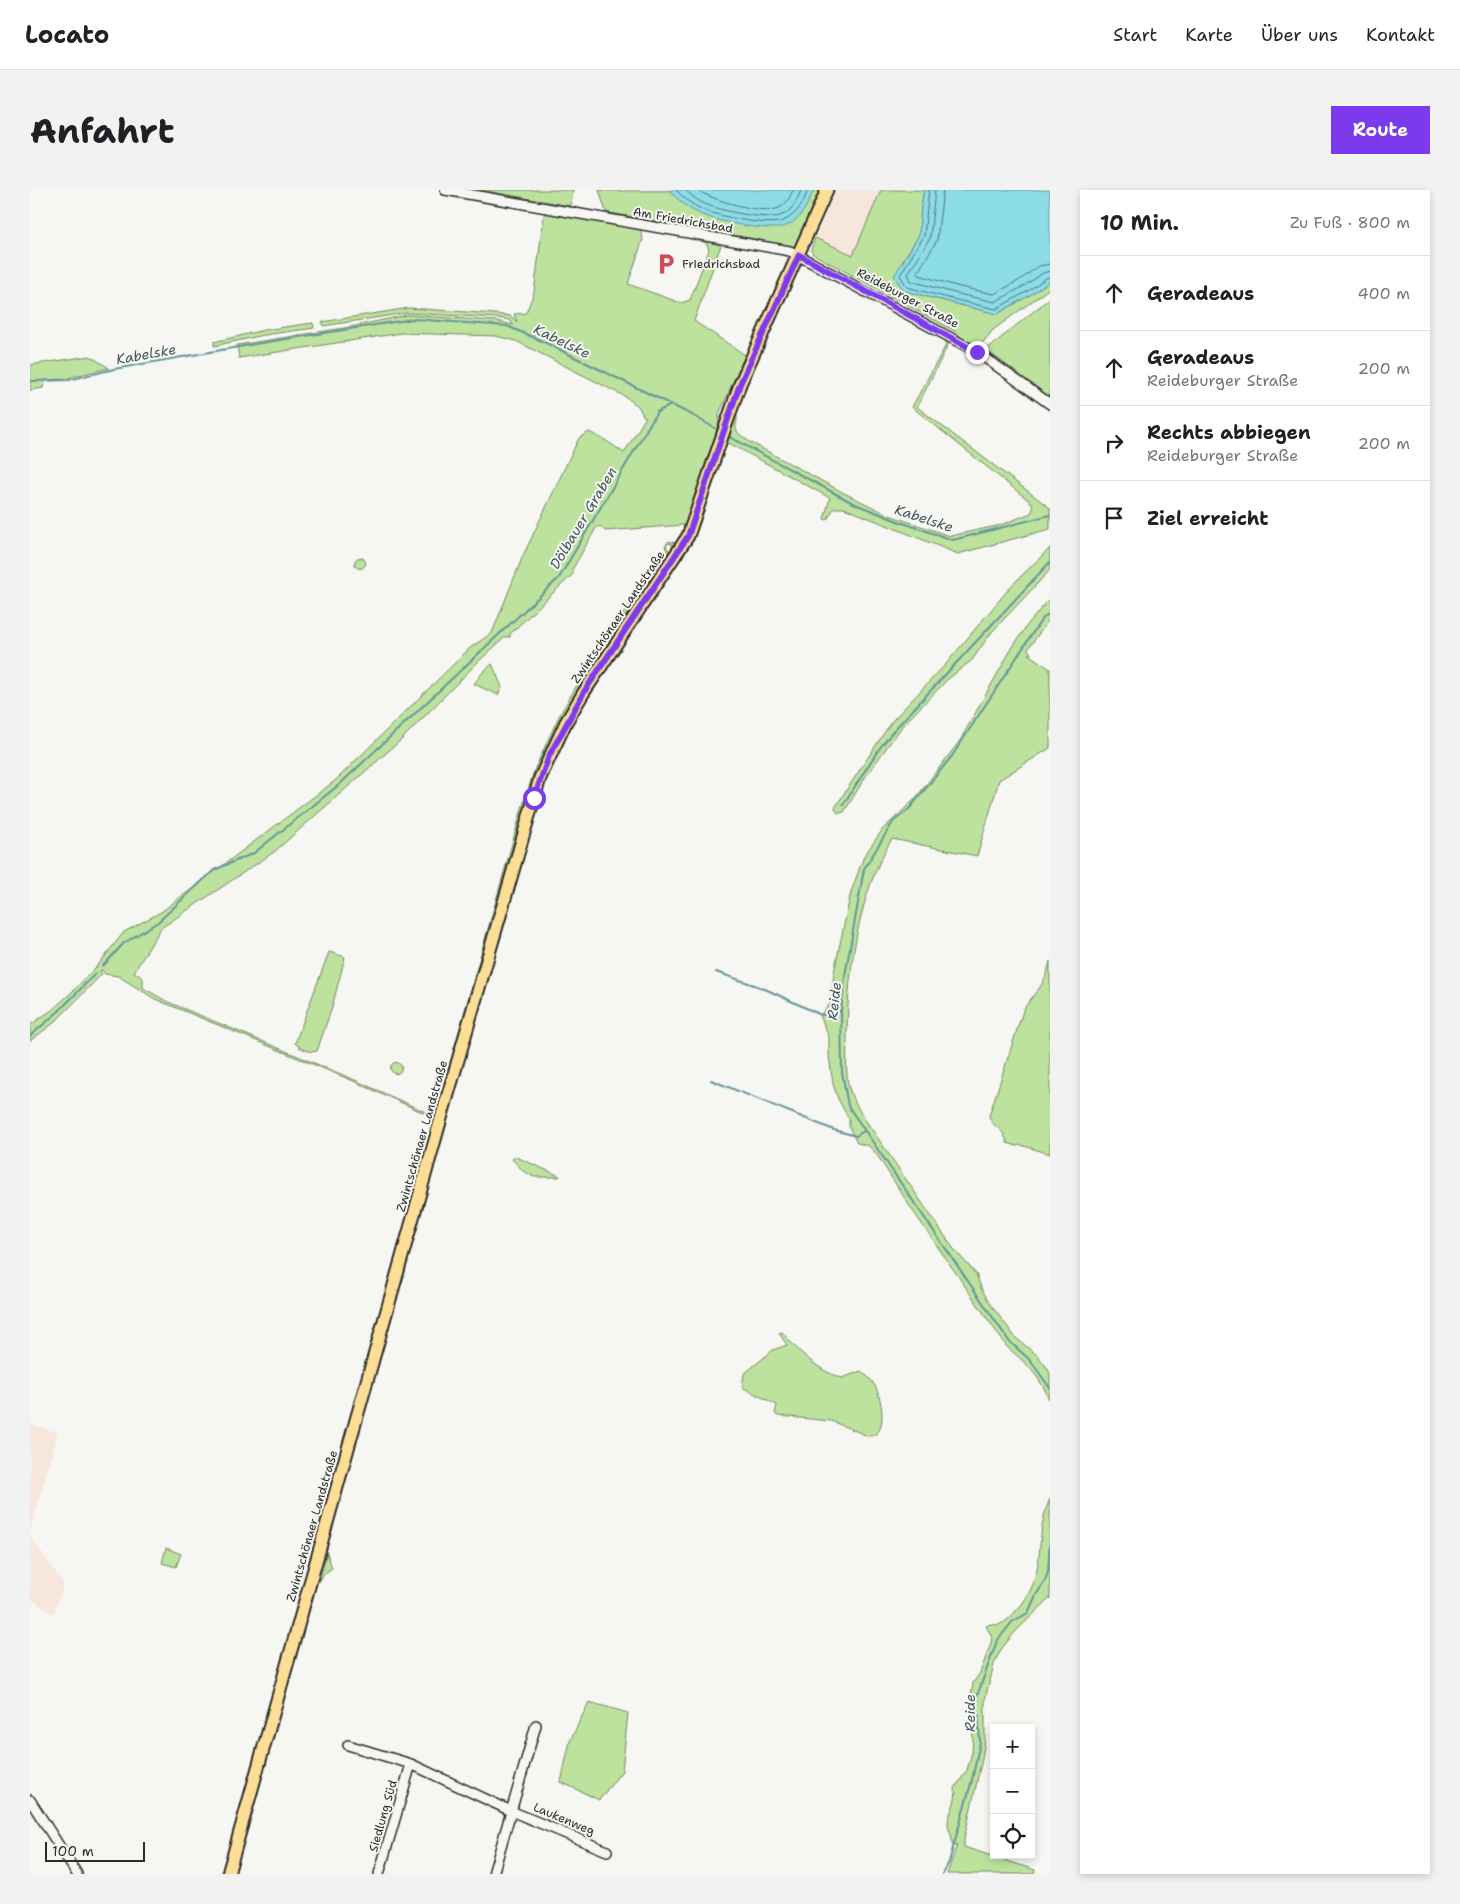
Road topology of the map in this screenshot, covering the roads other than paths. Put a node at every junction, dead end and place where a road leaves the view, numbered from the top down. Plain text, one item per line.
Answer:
1 (445, 190) edge
2 (827, 190) edge
3 (799, 255) junction
4 (1050, 404) edge
5 (536, 1725) dead end
6 (348, 1745) dead end
7 (411, 1764) junction
8 (30, 1800) edge
9 (511, 1811) junction
10 (607, 1851) dead end
11 (77, 1874) edge
12 (228, 1874) edge
13 (379, 1874) edge
14 (493, 1874) edge

1 - 3 street, Am Friedrichsbad
2 - 3 main road
3 - 4 street, Reideburger Straße
3 - 12 main road, Zwintschönaer Landstraße
5 - 9 street
6 - 7 street
7 - 9 street
7 - 13 street, Siedlung Süd
8 - 11 street
9 - 10 street, Laukenweg
9 - 14 street

